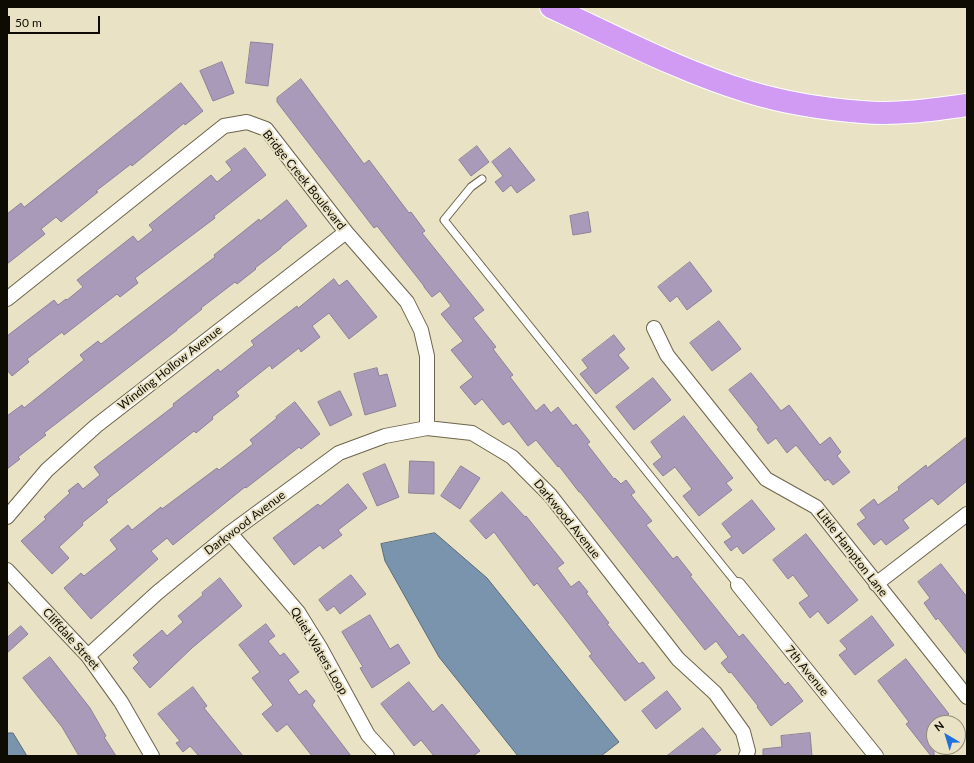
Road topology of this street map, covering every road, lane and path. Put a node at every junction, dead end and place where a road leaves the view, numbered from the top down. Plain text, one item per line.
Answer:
1 (551, 7) edge
2 (967, 105) edge
3 (482, 179) dead end
4 (346, 232) junction
5 (7, 299) edge
6 (654, 328) dead end
7 (427, 428) junction
8 (967, 514) edge
9 (7, 517) edge
10 (230, 533) junction
11 (7, 570) edge
12 (876, 584) junction
13 (738, 585) joint
14 (88, 656) junction
15 (967, 697) edge
16 (152, 756) edge
17 (387, 756) edge
18 (746, 756) edge
19 (876, 756) edge

1 - 2 highway
3 - 13 lane
4 - 5 street, Bridge Creek Boulevard
4 - 7 street, Bridge Creek Boulevard
4 - 9 street, Winding Hollow Avenue
6 - 12 street, Little Hampton Lane
7 - 10 street, Darkwood Avenue
7 - 18 street, Darkwood Avenue
8 - 12 street
10 - 14 street, Darkwood Avenue
10 - 17 street, Quiet Waters Loop
11 - 14 street, Cliffdale Street
12 - 15 street, Little Hampton Lane
13 - 19 street, 7th Avenue
14 - 16 street, Cliffdale Street

